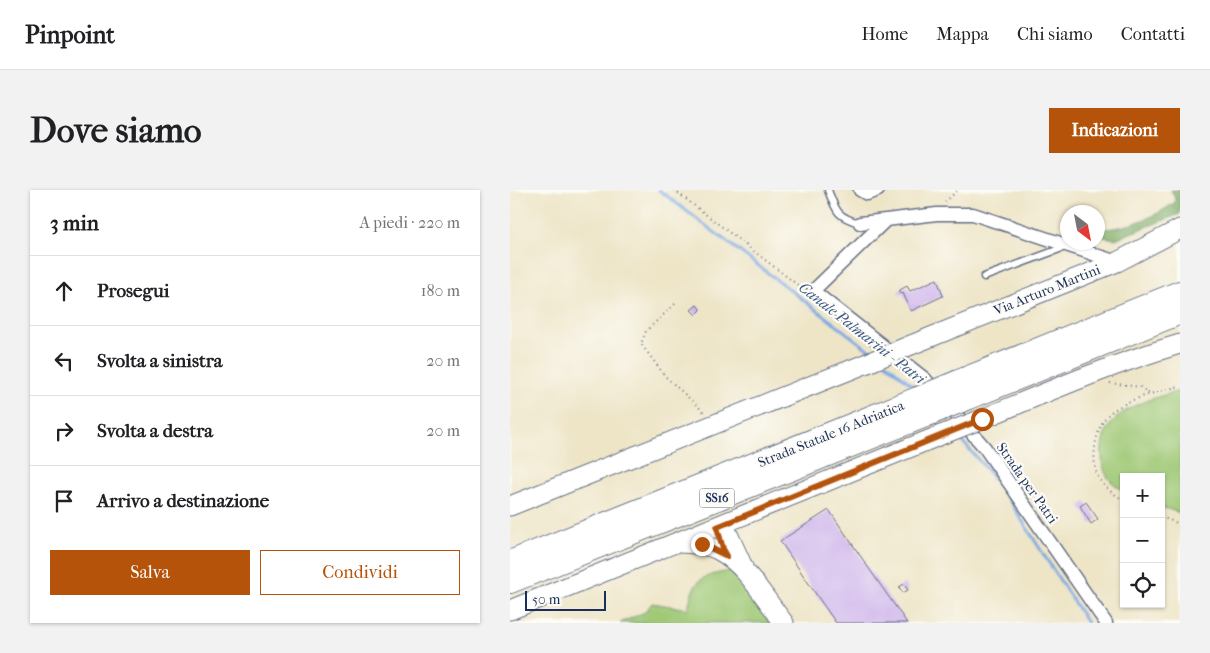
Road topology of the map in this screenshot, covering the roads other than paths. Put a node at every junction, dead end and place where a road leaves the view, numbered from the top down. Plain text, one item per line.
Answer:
1 (828, 190) edge
2 (860, 190) edge
3 (878, 190) edge
4 (886, 220) junction
5 (860, 223) joint
6 (1180, 229) edge
7 (1060, 243) edge
8 (1060, 249) edge
9 (1081, 250) edge
10 (1117, 262) junction
11 (984, 277) dead end
12 (1180, 293) edge
13 (1180, 312) edge
14 (1180, 344) edge
15 (964, 390) junction
16 (921, 407) junction
17 (510, 506) edge
18 (751, 513) junction
19 (717, 527) junction
20 (679, 542) junction
21 (732, 555) junction
22 (510, 563) edge
23 (510, 581) edge
24 (510, 610) edge
25 (784, 623) edge
26 (1106, 623) edge

1 - 5 lane
2 - 3 street
4 - 5 street
4 - 7 street
4 - 26 street, Strada per Patri
6 - 10 street, Via Arturo Martini
8 - 11 lane
9 - 10 street
10 - 17 street, Via Arturo Martini, bridge
12 - 15 highway, Strada Statale 16 Adriatica / SS16
13 - 15 highway, Strada Statale 16 Adriatica / SS16
14 - 18 street, bridge
15 - 16 highway, Strada Statale 16 Adriatica / SS16, bridge
16 - 22 highway, Strada Statale 16 Adriatica / SS16
16 - 23 highway, Strada Statale 16 Adriatica / SS16
18 - 19 street
18 - 21 street
19 - 20 street
19 - 21 street
20 - 21 street
20 - 24 street
21 - 25 street

